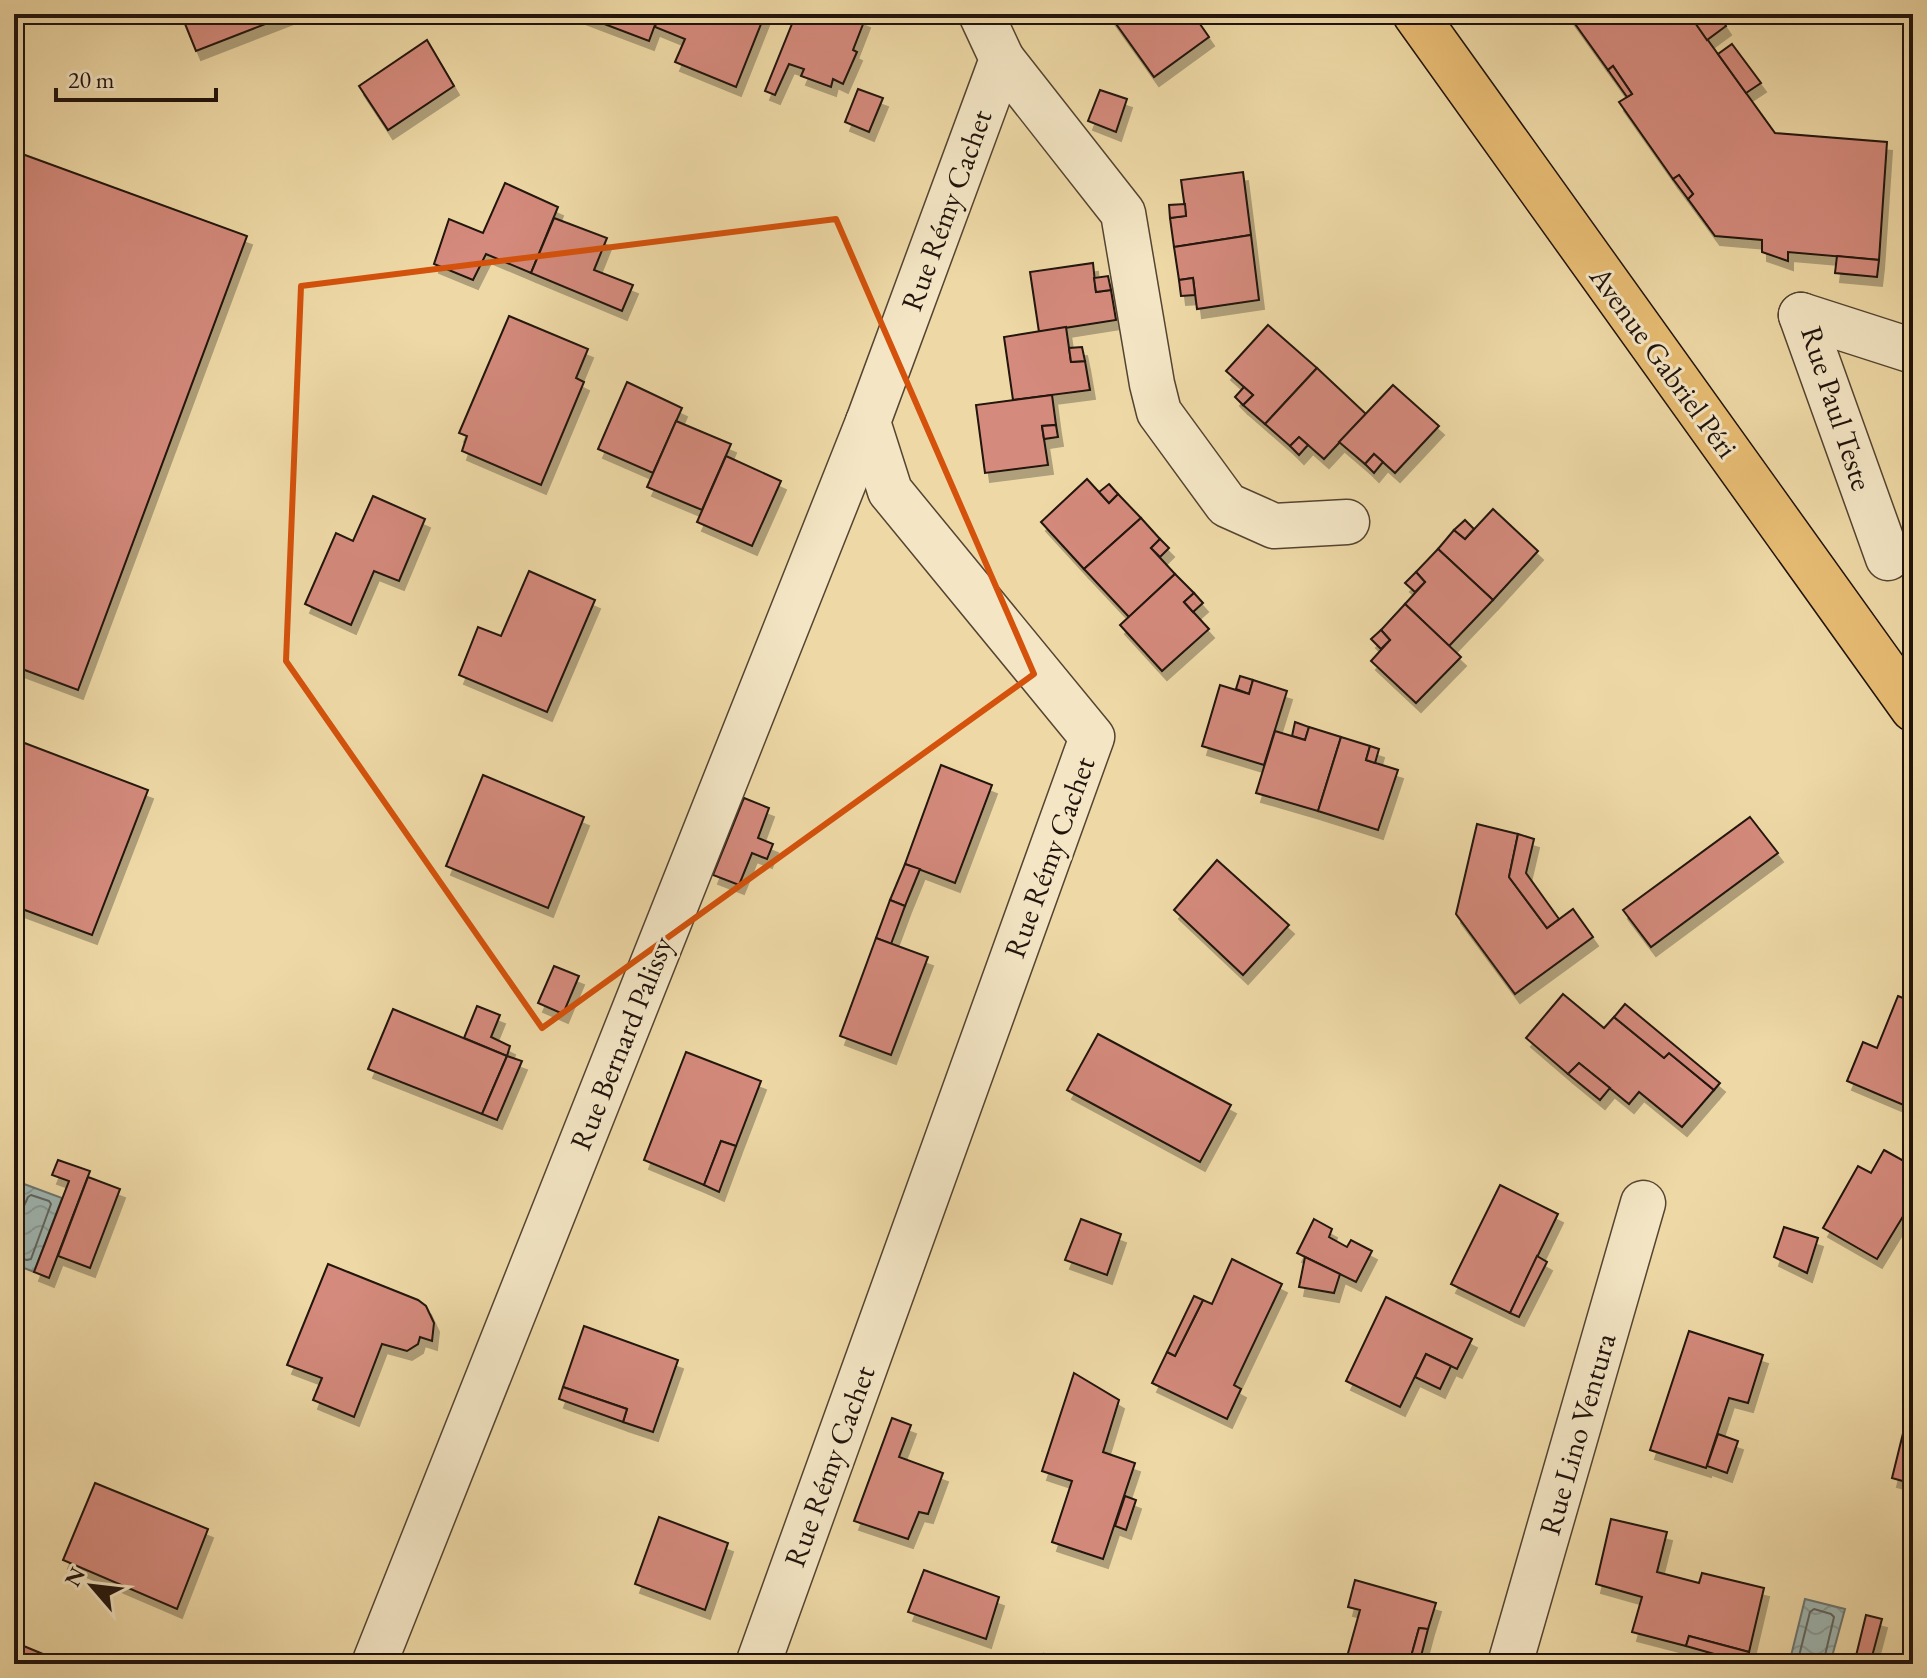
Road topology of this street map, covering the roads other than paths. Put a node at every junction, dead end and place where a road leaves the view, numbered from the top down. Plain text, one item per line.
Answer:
1 (981, 14) edge
2 (1415, 14) edge
3 (1002, 59) junction
4 (1913, 351) edge
5 (868, 422) junction
6 (1347, 522) dead end
7 (1888, 558) dead end
8 (1913, 709) edge
9 (1643, 1203) dead end
10 (374, 1664) edge
11 (758, 1664) edge
12 (1510, 1664) edge

1 - 3 street
2 - 8 main road, Avenue Gabriel Péri
3 - 5 street, Rue Rémy Cachet
3 - 6 street
4 - 7 street, Rue Paul Teste
5 - 10 street, Rue Bernard Palissy
5 - 11 street, Rue Rémy Cachet
9 - 12 street, Rue Lino Ventura

